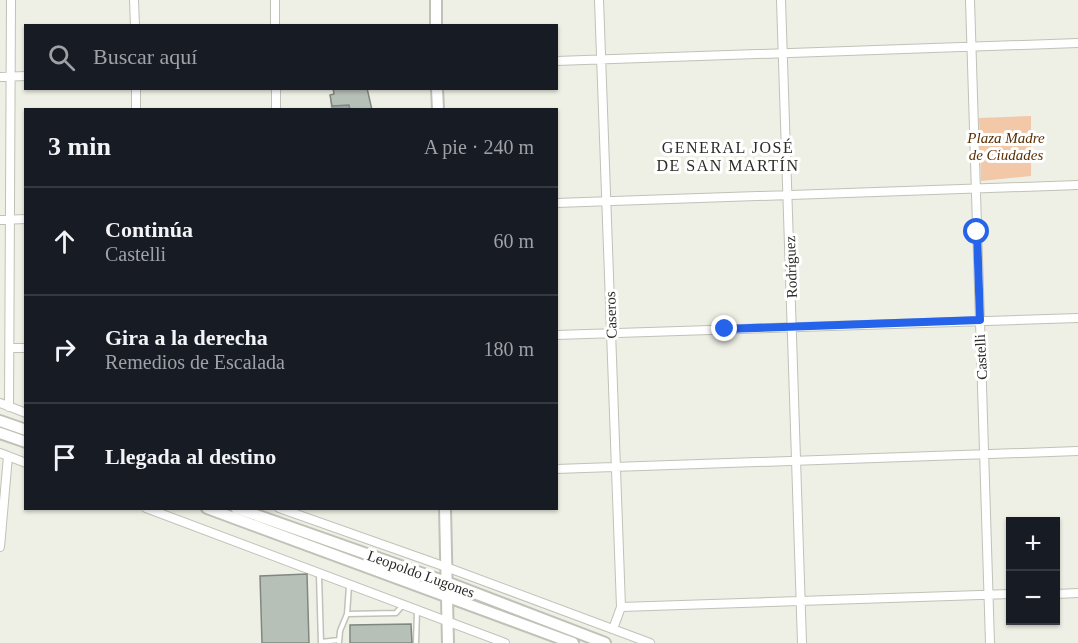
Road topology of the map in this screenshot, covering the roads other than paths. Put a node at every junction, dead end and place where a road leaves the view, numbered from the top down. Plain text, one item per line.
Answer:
1 (11, 0) edge
2 (134, 0) edge
3 (275, 0) edge
4 (436, 0) edge
5 (598, 0) edge
6 (781, 0) edge
7 (970, 0) edge
8 (135, 24) edge
9 (275, 24) edge
10 (436, 24) edge
11 (1078, 43) edge
12 (971, 47) junction
13 (783, 53) junction
14 (601, 60) junction
15 (558, 61) edge
16 (24, 76) edge
17 (0, 77) edge
18 (9, 77) junction
19 (136, 90) edge
20 (276, 90) edge
21 (437, 90) edge
22 (136, 108) edge
23 (276, 108) edge
24 (438, 108) edge
25 (1078, 184) edge
26 (975, 188) junction
27 (789, 195) junction
28 (607, 201) junction
29 (558, 203) edge
30 (24, 219) edge
31 (0, 220) edge
32 (10, 220) junction
33 (1078, 318) edge
34 (980, 320) junction
35 (793, 326) junction
36 (611, 333) junction
37 (558, 335) edge
38 (10, 348) junction
39 (24, 348) edge
40 (0, 404) edge
41 (9, 407) junction
42 (24, 412) edge
43 (0, 421) edge
44 (24, 429) edge
45 (0, 433) edge
46 (24, 441) edge
47 (1078, 451) edge
48 (4, 455) edge
49 (986, 455) junction
50 (796, 459) junction
51 (24, 462) edge
52 (615, 467) junction
53 (558, 469) edge
54 (151, 510) edge
55 (212, 510) edge
56 (242, 510) edge
57 (285, 510) edge
58 (445, 510) edge
59 (0, 547) edge
60 (446, 567) junction
61 (319, 574) junction
62 (446, 582) junction
63 (349, 586) junction
64 (1078, 593) edge
65 (989, 594) junction
66 (1006, 594) edge
67 (1060, 594) edge
68 (446, 596) junction
69 (801, 599) junction
70 (403, 605) junction
71 (621, 607) junction
72 (417, 610) junction
73 (347, 614) junction
74 (447, 622) junction
75 (613, 629) junction
76 (321, 642) edge
77 (339, 642) edge
78 (416, 643) edge
79 (448, 643) edge
80 (505, 643) edge
81 (573, 643) edge
82 (605, 643) edge
83 (650, 643) edge
84 (802, 643) edge
85 (990, 643) edge

1 - 18 street
2 - 8 street
3 - 9 street
4 - 10 main road
5 - 14 street, Caseros
6 - 13 street, Rodríguez
7 - 12 street, Castelli
11 - 12 street
12 - 13 street
12 - 26 street, Castelli
13 - 14 street
13 - 27 street, Rodríguez
14 - 15 street
14 - 28 street, Caseros
16 - 18 street
17 - 18 street
18 - 32 street
19 - 22 street
20 - 23 street
21 - 24 main road
25 - 26 street
26 - 27 street
26 - 34 street, Castelli
27 - 28 street
27 - 35 street, Rodríguez
28 - 29 street
28 - 36 street, Caseros
30 - 32 street
31 - 32 street
32 - 38 street
33 - 34 street
34 - 35 street
34 - 49 street, Castelli
35 - 36 street
35 - 50 street, Rodríguez
36 - 37 street
36 - 52 street, Caseros
38 - 39 street
38 - 41 street
40 - 41 street
41 - 42 street
43 - 44 main road
45 - 46 main road
47 - 49 street
48 - 51 street
48 - 59 street
49 - 50 street
49 - 65 street, Castelli
50 - 52 street
50 - 69 street, Rodríguez
52 - 53 street
52 - 71 street, Caseros
54 - 61 street
55 - 68 main road, Leopoldo Lugones
56 - 62 main road, Leopoldo Lugones
57 - 60 street
58 - 60 main road
60 - 62 main road
60 - 75 street
61 - 63 street
61 - 76 lane
62 - 68 main road
62 - 82 main road, Leopoldo Lugones
63 - 70 street
63 - 73 lane
64 - 67 street
65 - 66 street
65 - 69 street
65 - 85 street, Castelli
68 - 74 main road
68 - 81 main road, Leopoldo Lugones
69 - 71 street
69 - 84 street, Rodríguez
70 - 72 street
70 - 73 lane
71 - 75 street, Caseros
72 - 74 street
72 - 78 lane
73 - 77 lane
74 - 79 main road
74 - 80 street
75 - 83 street
76 - 77 lane

